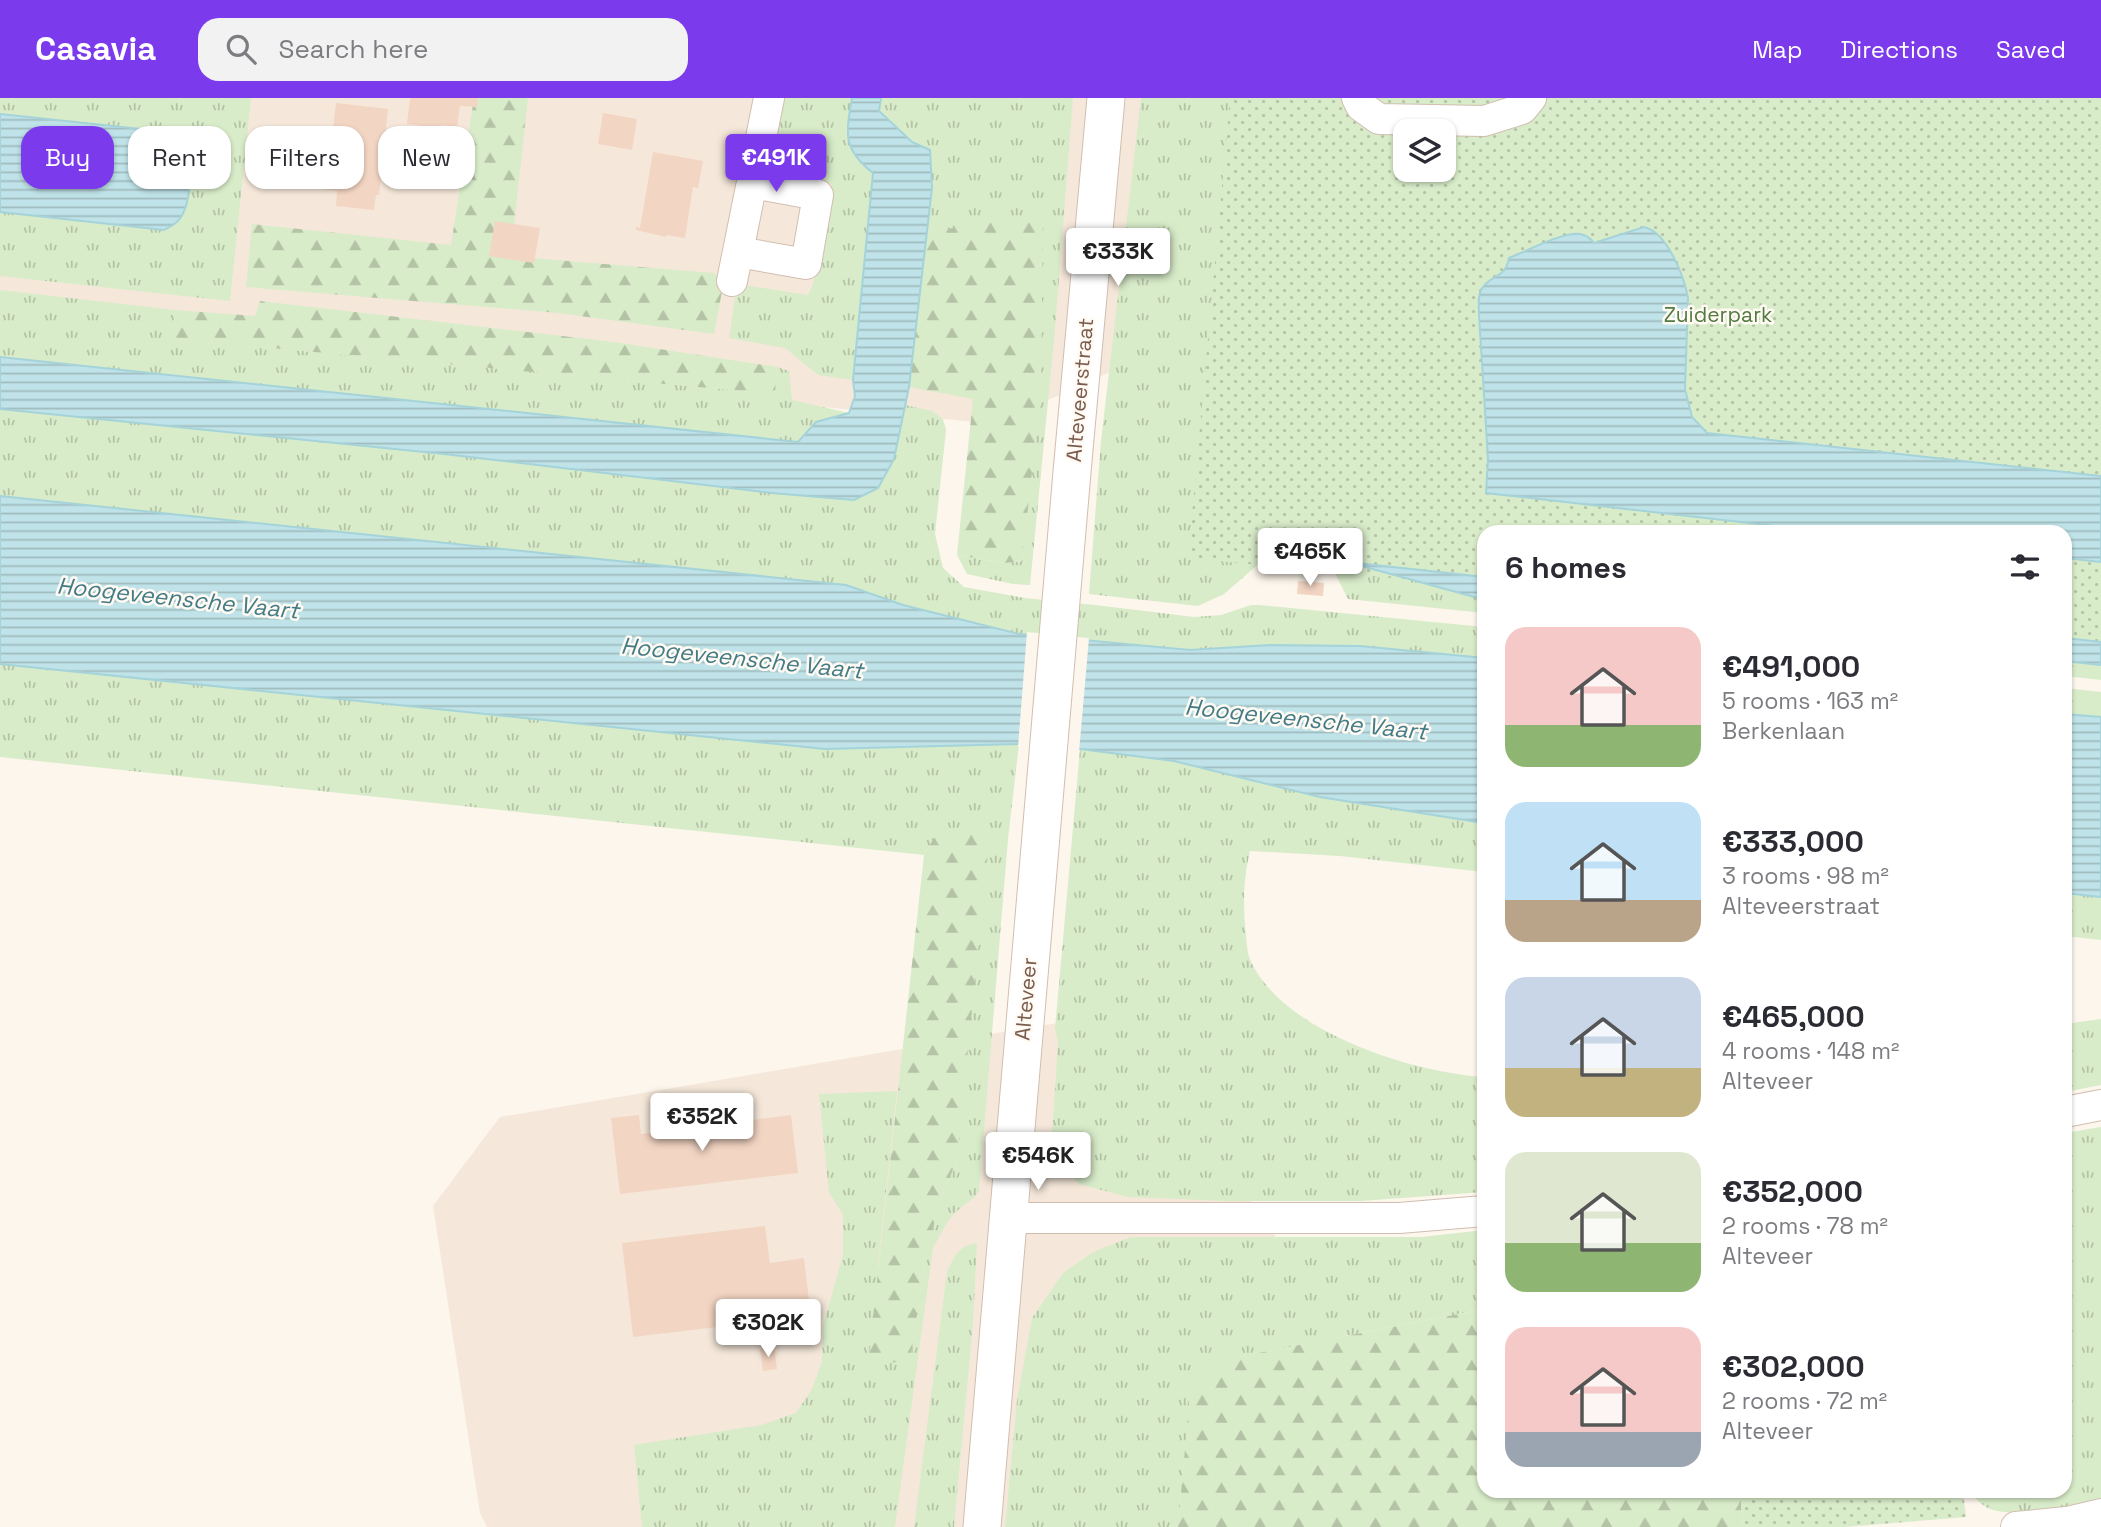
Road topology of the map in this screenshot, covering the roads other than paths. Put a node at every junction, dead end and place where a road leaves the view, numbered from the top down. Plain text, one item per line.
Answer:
1 (769, 98) edge
2 (1106, 98) edge
3 (1357, 98) edge
4 (1531, 98) edge
5 (753, 183) junction
6 (738, 252) junction
7 (732, 281) dead end
8 (1072, 472) joint
9 (2101, 1105) edge
10 (2072, 1111) edge
11 (1477, 1212) edge
12 (1007, 1217) junction
13 (2101, 1514) edge
14 (982, 1527) edge
15 (2016, 1527) edge

1 - 5 street
2 - 8 street, Alteveerstraat
3 - 4 street
5 - 6 street
5 - 6 street
6 - 7 street
8 - 12 street, Alteveer
9 - 10 street
11 - 12 street
12 - 14 street, Alteveer
13 - 15 street

